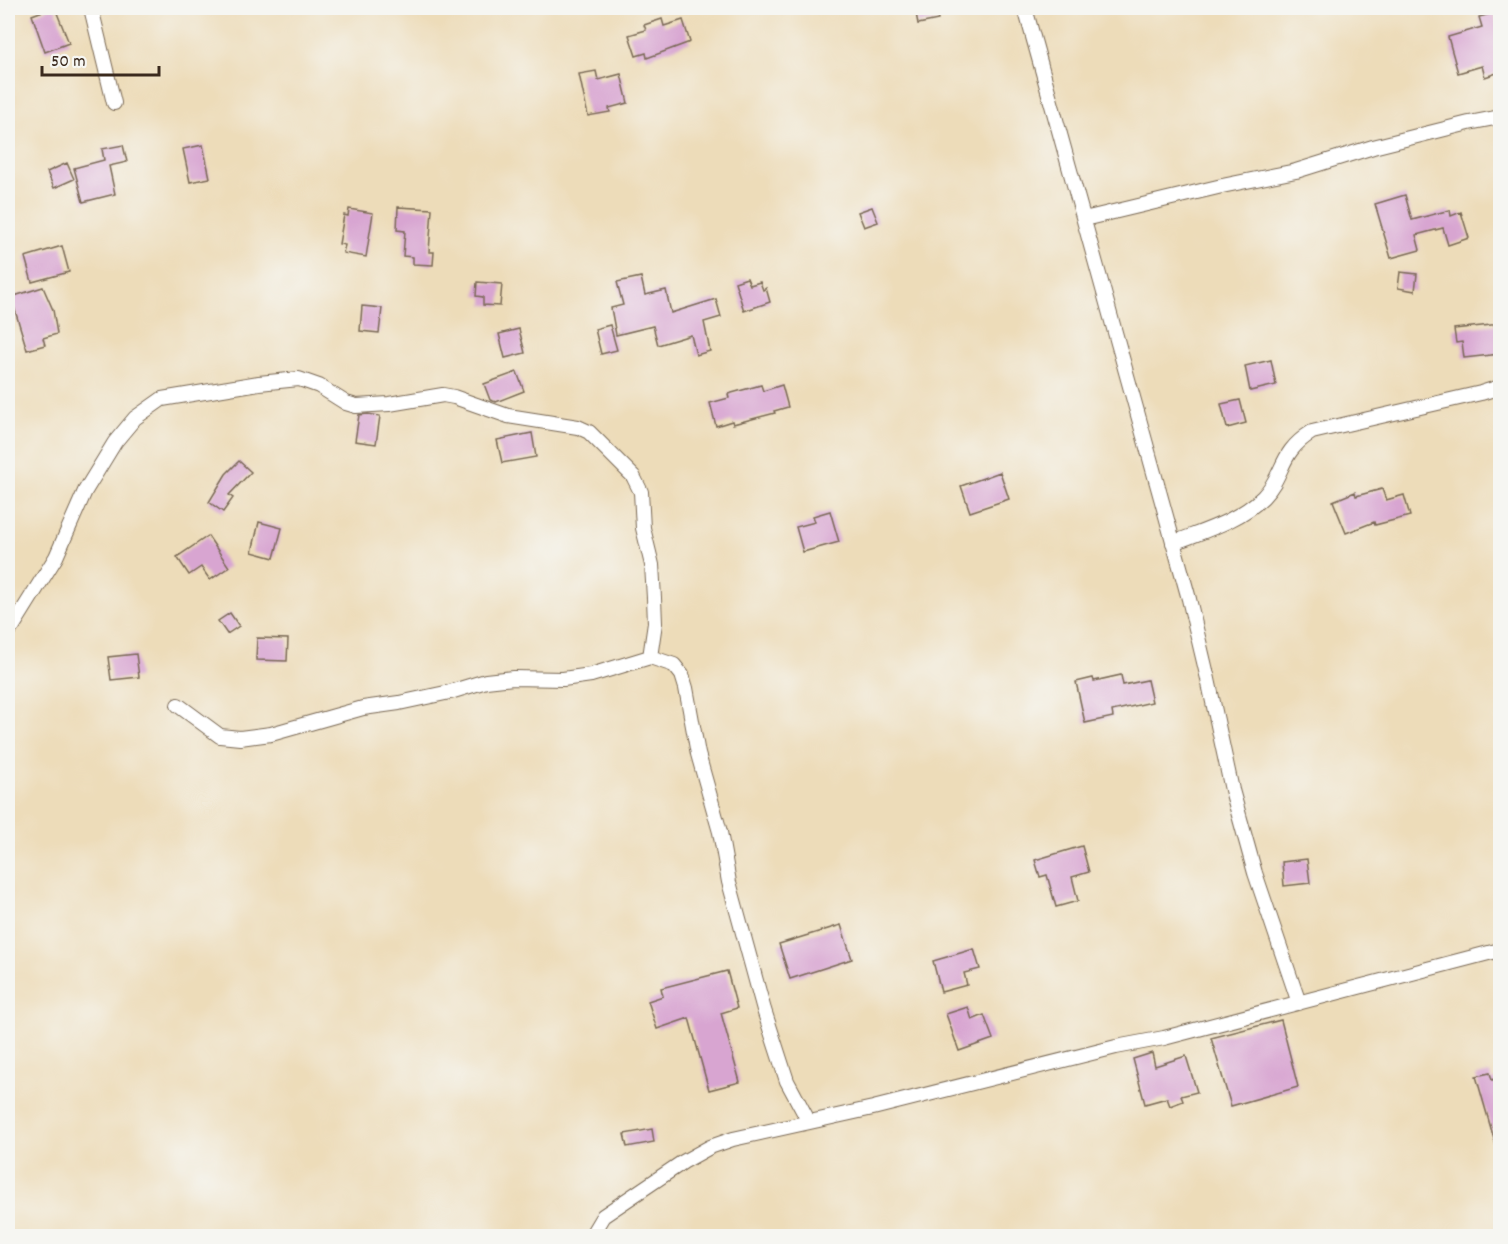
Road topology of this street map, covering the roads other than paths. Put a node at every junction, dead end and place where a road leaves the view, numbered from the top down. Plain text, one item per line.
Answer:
1 (91, 8) edge
2 (1025, 8) edge
3 (114, 103) dead end
4 (1500, 117) edge
5 (1084, 219) junction
6 (1500, 387) edge
7 (1173, 543) junction
8 (8, 632) edge
9 (650, 657) junction
10 (178, 705) dead end
11 (1500, 950) edge
12 (1299, 1003) junction
13 (809, 1122) junction
14 (592, 1236) edge

1 - 3 street
2 - 5 street
4 - 5 street
5 - 7 street
6 - 7 street
7 - 12 street
8 - 9 street
9 - 10 street
9 - 13 street
11 - 12 street
12 - 13 street
13 - 14 street

